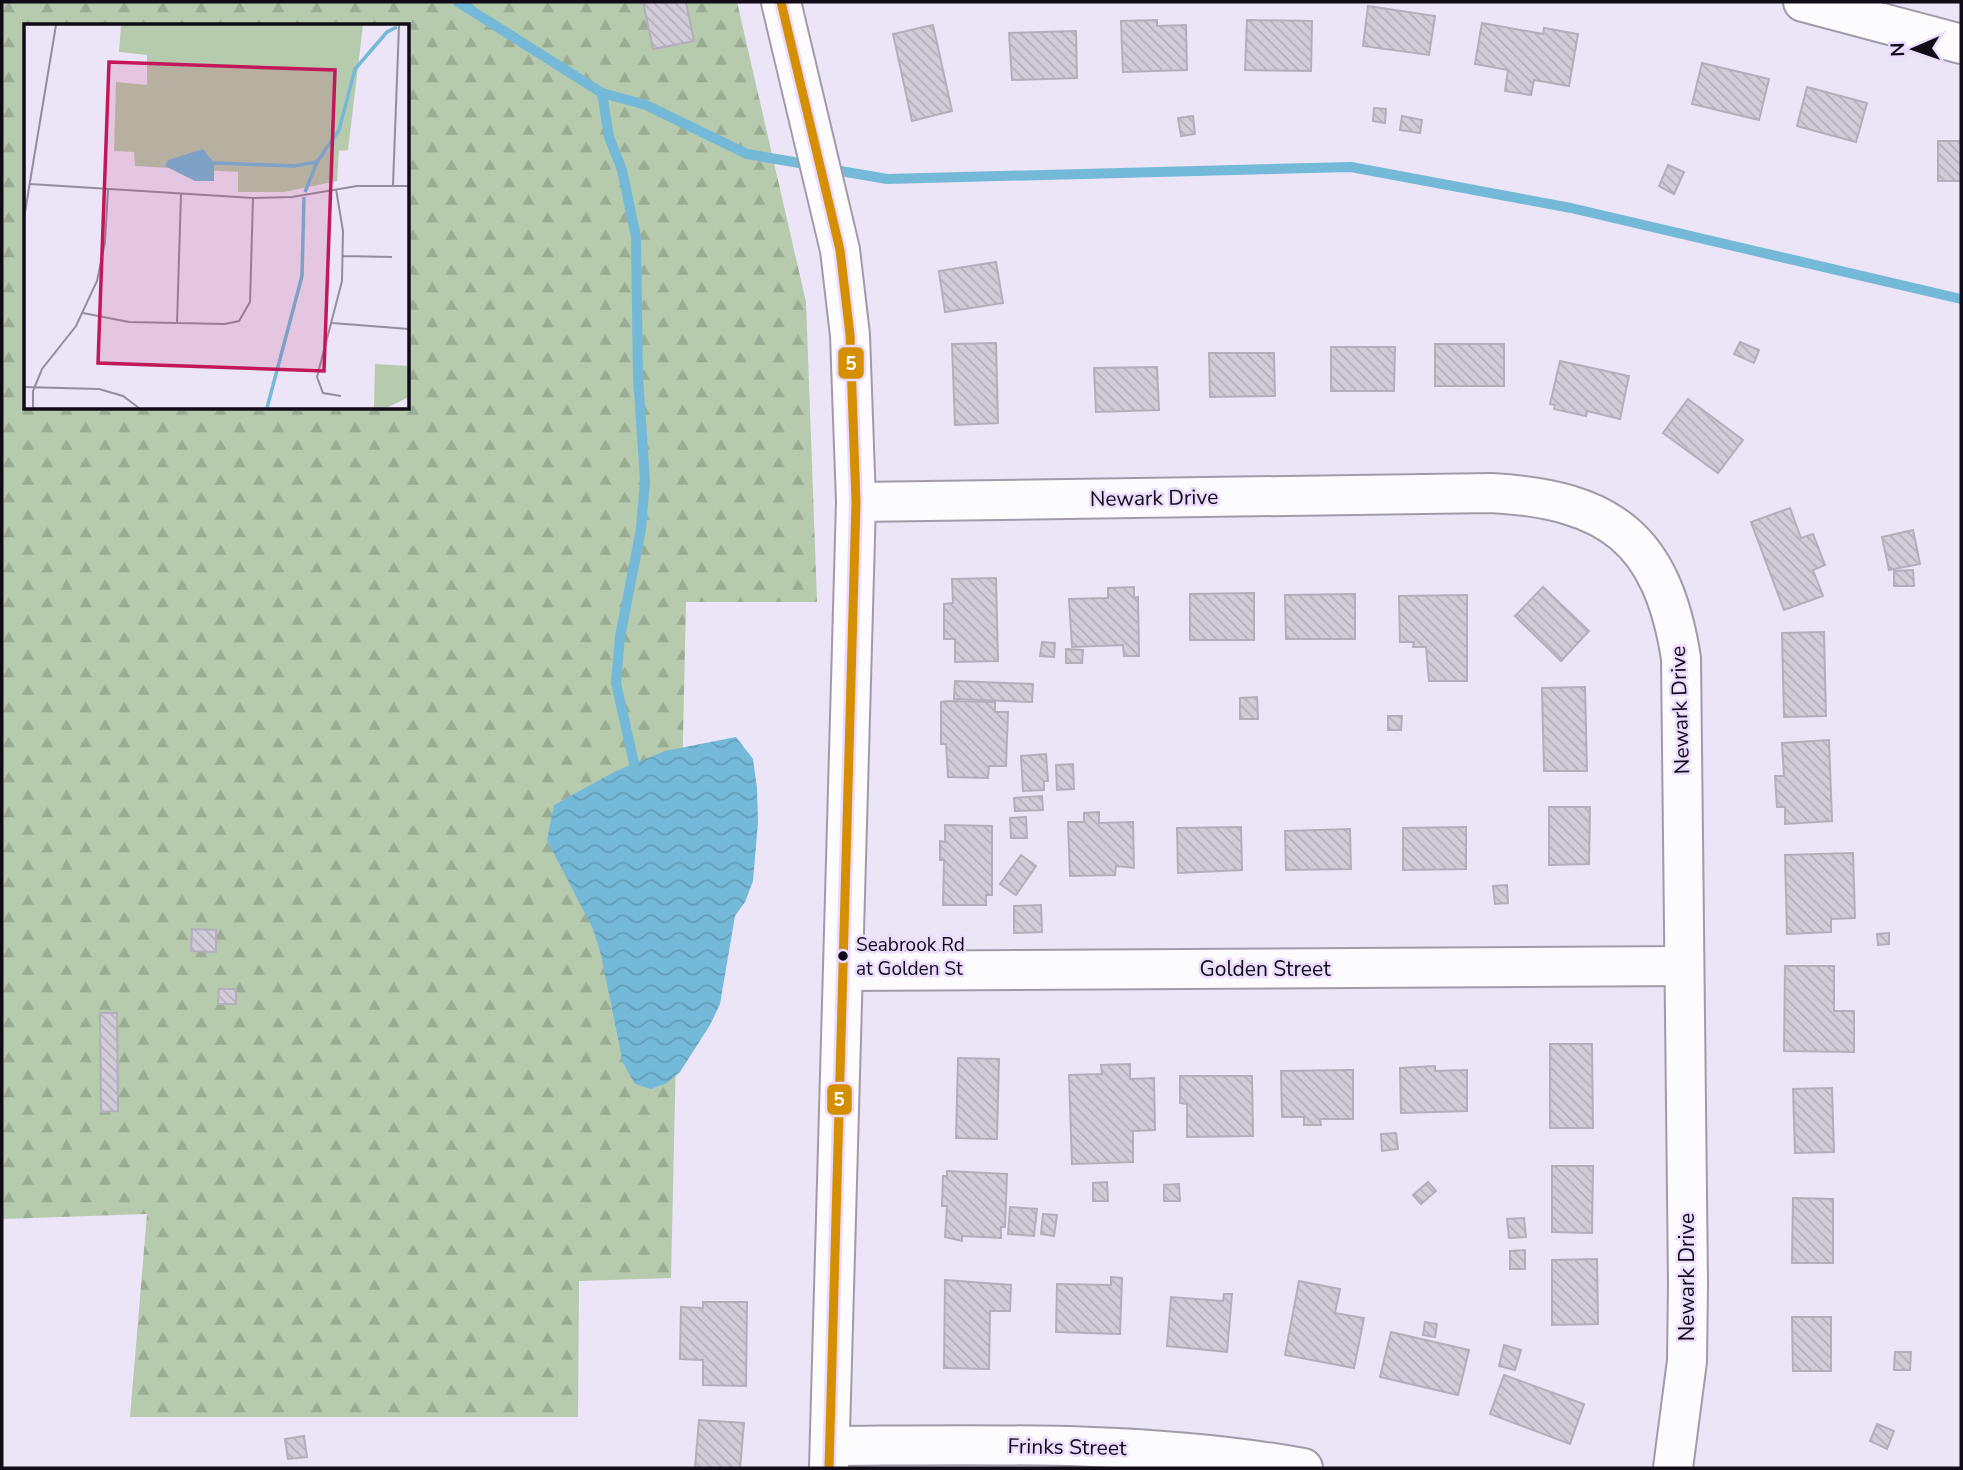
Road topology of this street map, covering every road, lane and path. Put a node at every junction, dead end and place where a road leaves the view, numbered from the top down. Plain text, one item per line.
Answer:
1 (781, 2) edge
2 (1803, 2) edge
3 (1961, 44) edge
4 (856, 502) junction
5 (1684, 966) junction
6 (845, 971) junction
7 (829, 1457) edge
8 (1303, 1468) edge
9 (1673, 1468) edge

1 - 4 street
2 - 3 street
4 - 5 street, Newark Drive
4 - 6 street
5 - 6 street, Golden Street
5 - 9 street, Newark Drive
6 - 7 street
7 - 8 street, Frinks Street

